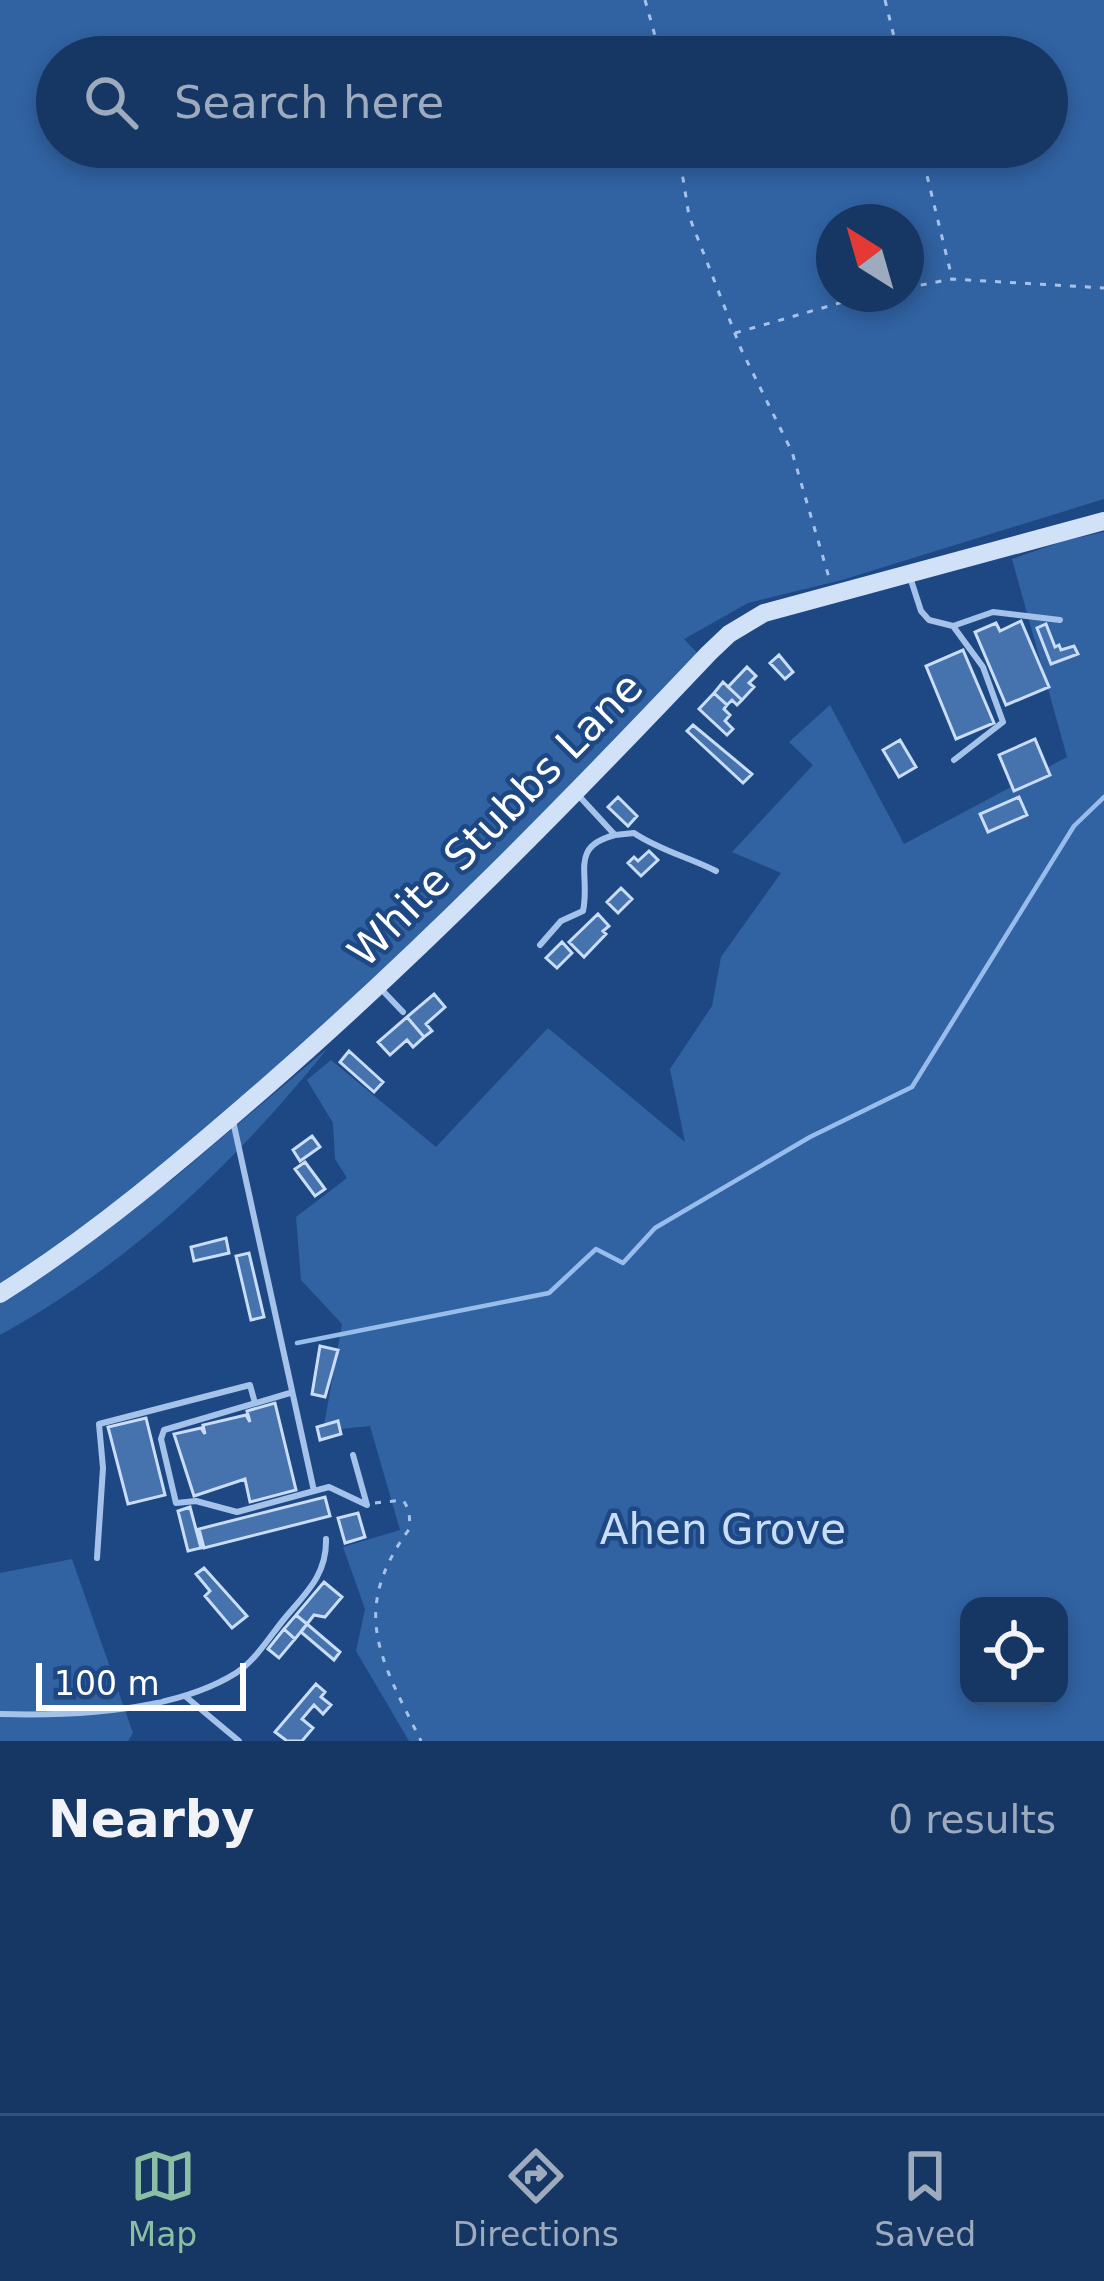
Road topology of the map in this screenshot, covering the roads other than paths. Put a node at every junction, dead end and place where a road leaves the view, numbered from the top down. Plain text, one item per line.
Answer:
1 (1104, 521) edge
2 (909, 574) junction
3 (1060, 620) dead end
4 (953, 626) junction
5 (954, 760) dead end
6 (576, 793) junction
7 (615, 835) junction
8 (716, 872) dead end
9 (540, 945) dead end
10 (380, 988) junction
11 (403, 1012) dead end
12 (232, 1117) junction
13 (0, 1294) edge
14 (290, 1393) junction
15 (255, 1403) junction
16 (353, 1455) dead end
17 (314, 1491) junction
18 (326, 1539) dead end
19 (97, 1558) dead end
20 (185, 1696) junction
21 (0, 1714) edge
22 (239, 1741) edge

1 - 2 street, White Stubbs Lane
2 - 4 lane
2 - 6 street, White Stubbs Lane
3 - 4 lane
4 - 5 lane
6 - 7 lane
6 - 10 street, White Stubbs Lane
7 - 8 lane
7 - 9 lane
10 - 11 lane
10 - 12 street, White Stubbs Lane
12 - 13 street, White Stubbs Lane
12 - 14 lane
14 - 15 lane
14 - 17 lane
15 - 17 lane
15 - 19 lane
16 - 17 lane
18 - 20 lane
20 - 21 lane
20 - 22 lane

